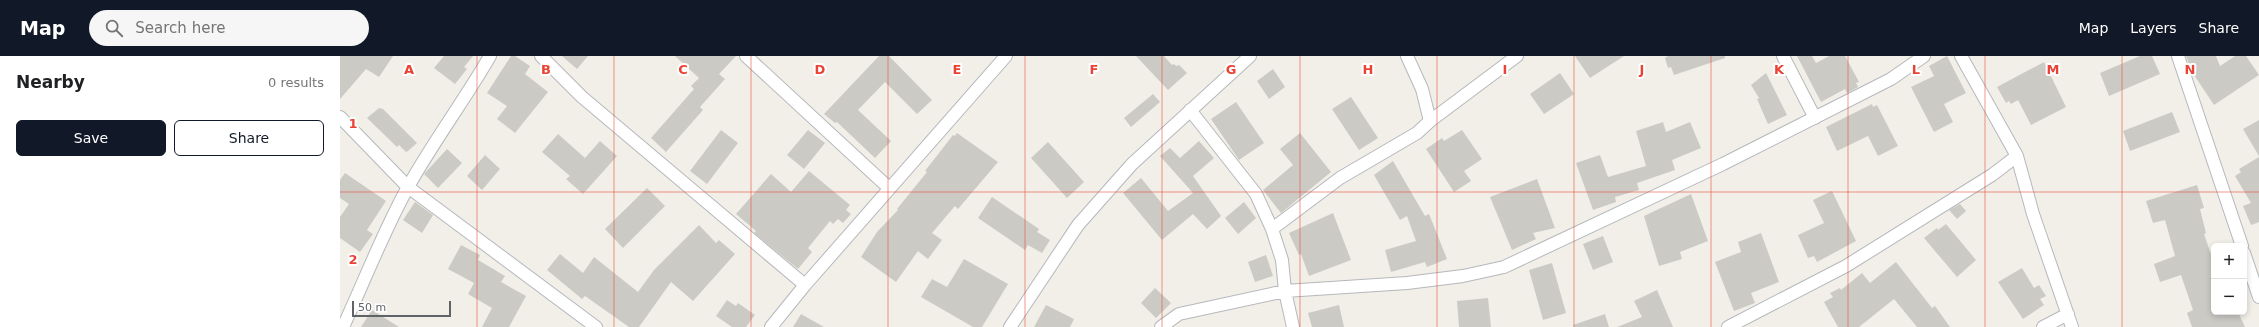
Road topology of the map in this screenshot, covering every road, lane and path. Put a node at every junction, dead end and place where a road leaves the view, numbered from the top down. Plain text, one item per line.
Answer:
1 (490, 56) edge
2 (541, 56) edge
3 (746, 56) edge
4 (1006, 56) edge
5 (1250, 56) edge
6 (1408, 56) edge
7 (1517, 56) edge
8 (1783, 56) edge
9 (1924, 56) edge
10 (1961, 56) edge
11 (2178, 56) edge
12 (1190, 110) junction
13 (340, 117) edge
14 (1815, 118) junction
15 (1430, 121) junction
16 (2017, 156) junction
17 (408, 187) junction
18 (889, 188) junction
19 (1272, 229) junction
20 (2241, 243) edge
21 (2247, 262) edge
22 (805, 285) junction
23 (1285, 291) junction
24 (2259, 297) edge
25 (2068, 314) junction
26 (344, 327) edge
27 (596, 327) edge
28 (771, 327) edge
29 (1010, 327) edge
30 (1161, 327) edge
31 (1293, 327) edge
32 (1728, 327) edge
33 (2043, 327) edge
34 (2072, 327) edge

1 - 17 street
2 - 22 street
3 - 18 street
4 - 18 street
5 - 12 street
6 - 15 street
7 - 15 street
8 - 14 street
9 - 14 street
10 - 16 street
11 - 20 street
12 - 19 street
12 - 29 street
13 - 17 street
14 - 23 street
15 - 19 street
16 - 25 street
16 - 32 street
17 - 26 street
17 - 27 street
18 - 22 street
19 - 23 street
21 - 24 street
22 - 28 street
23 - 30 street
23 - 31 street
25 - 33 street
25 - 34 street

